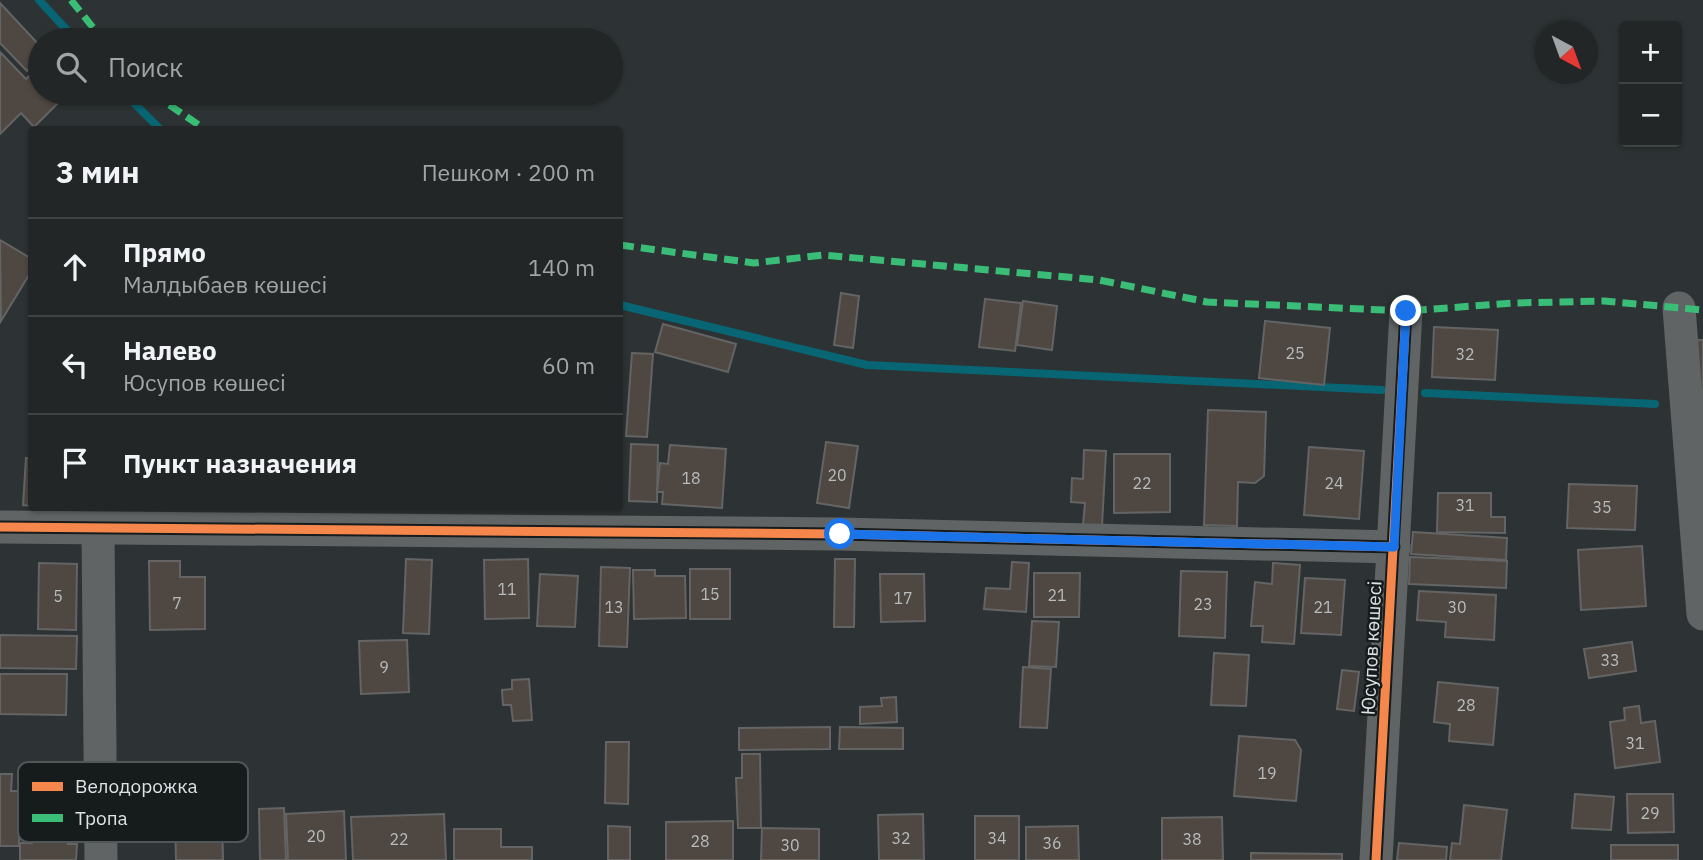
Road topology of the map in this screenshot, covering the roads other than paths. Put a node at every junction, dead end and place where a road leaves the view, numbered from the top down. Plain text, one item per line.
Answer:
1 (1679, 308) dead end
2 (1406, 311) dead end
3 (0, 527) edge
4 (98, 529) junction
5 (1394, 547) junction
6 (1703, 614) edge
7 (100, 762) edge
8 (101, 842) edge
9 (101, 860) edge
10 (1376, 860) edge

1 - 6 street
2 - 5 street, Юсупов көшесі
3 - 4 street
4 - 5 street
4 - 7 street
5 - 10 street, Юсупов көшесі
8 - 9 street

